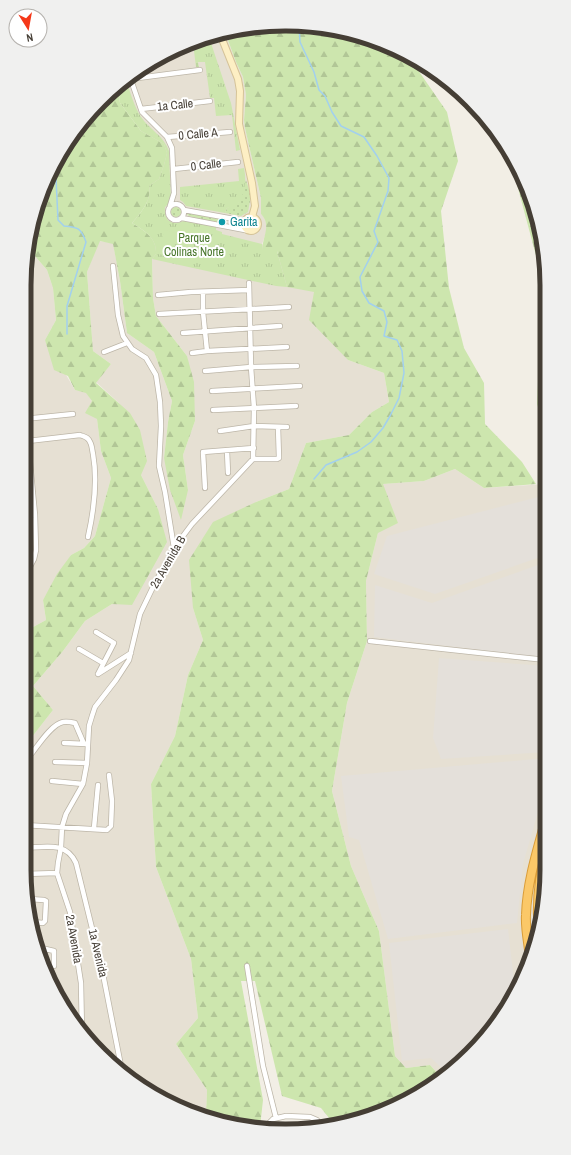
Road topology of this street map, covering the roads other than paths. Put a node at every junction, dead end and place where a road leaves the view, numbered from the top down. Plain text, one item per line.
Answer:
1 (222, 39) edge
2 (200, 70) dead end
3 (140, 77) edge
4 (132, 83) edge
5 (210, 101) dead end
6 (141, 109) junction
7 (230, 132) dead end
8 (167, 137) junction
9 (238, 162) dead end
10 (174, 169) junction
11 (174, 193) junction
12 (181, 205) junction
13 (170, 206) junction
14 (184, 210) junction
15 (252, 217) junction
16 (182, 218) junction
17 (228, 219) junction
18 (245, 221) junction
19 (227, 227) junction
20 (250, 231) junction
21 (113, 266) dead end
22 (249, 283) dead end
23 (250, 290) junction
24 (203, 292) junction
25 (158, 295) dead end
26 (289, 307) dead end
27 (250, 309) junction
28 (202, 312) junction
29 (159, 314) dead end
30 (280, 326) dead end
31 (251, 328) junction
32 (204, 331) junction
33 (183, 333) dead end
34 (127, 343) junction
35 (287, 347) dead end
36 (252, 348) junction
37 (208, 351) junction
38 (104, 352) dead end
39 (192, 353) dead end
40 (297, 366) dead end
41 (251, 368) junction
42 (205, 372) dead end
43 (300, 386) dead end
44 (252, 388) junction
45 (212, 391) dead end
46 (296, 406) dead end
47 (254, 408) junction
48 (213, 410) dead end
49 (74, 414) dead end
50 (31, 418) edge
51 (254, 426) junction
52 (278, 427) junction
53 (287, 427) dead end
54 (220, 431) dead end
55 (31, 441) edge
56 (254, 448) junction
57 (227, 450) junction
58 (253, 459) junction
59 (31, 473) edge
60 (228, 473) dead end
61 (205, 488) dead end
62 (31, 515) edge
63 (35, 515) junction
64 (88, 537) dead end
65 (174, 548) junction
66 (31, 565) edge
67 (96, 632) dead end
68 (370, 641) dead end
69 (79, 649) dead end
70 (131, 653) junction
71 (540, 659) edge
72 (103, 663) junction
73 (64, 743) dead end
74 (86, 744) junction
75 (32, 753) dead end
76 (55, 762) dead end
77 (87, 763) junction
78 (109, 775) dead end
79 (52, 781) dead end
80 (83, 784) junction
81 (98, 785) dead end
82 (31, 825) edge
83 (62, 827) junction
84 (94, 828) junction
85 (540, 841) edge
86 (61, 847) junction
87 (31, 848) edge
88 (57, 873) junction
89 (31, 874) edge
90 (33, 899) edge
91 (37, 922) edge
92 (529, 943) edge
93 (44, 948) edge
94 (50, 966) edge
95 (247, 966) dead end
96 (82, 1021) edge
97 (119, 1062) edge
98 (276, 1118) junction
99 (318, 1122) edge
100 (268, 1123) edge

1 - 15 street
2 - 3 street
4 - 6 street
5 - 6 street, 1a Calle
6 - 8 street
7 - 8 street, 0 Calle A
8 - 10 street
9 - 10 street, 0 Calle
10 - 11 street
11 - 12 street
11 - 13 street
12 - 13 street
12 - 14 street
13 - 16 street
14 - 16 street
14 - 17 street
15 - 18 street
15 - 20 street
16 - 19 street
17 - 18 street
17 - 19 street
18 - 20 street
19 - 20 street
21 - 34 street
22 - 23 street
23 - 24 street
23 - 27 street
24 - 25 street
24 - 28 street
26 - 27 street
27 - 28 street
27 - 31 street
28 - 29 street
28 - 32 street
30 - 31 street
31 - 32 street
31 - 36 street
32 - 33 street
32 - 37 street
34 - 38 street
34 - 65 street
35 - 36 street
36 - 37 street
36 - 41 street
37 - 39 street
40 - 41 street
41 - 42 street
41 - 44 street
43 - 44 street
44 - 45 street
44 - 47 street
46 - 47 street
47 - 48 street
47 - 51 street
49 - 50 street
51 - 52 street
51 - 54 street
51 - 56 street
52 - 53 street
52 - 58 street
55 - 64 street
56 - 57 street
56 - 58 street
57 - 60 street
57 - 61 street
58 - 65 street, 2a Avenida B
59 - 63 street
62 - 63 street
63 - 66 street
65 - 70 street, 2a Avenida B
67 - 72 street
68 - 71 street
69 - 72 street
70 - 72 street
70 - 74 street, 2a Avenida B
73 - 74 street
74 - 75 street
74 - 77 street, 2a Avenida B
76 - 77 street
77 - 80 street, 2a Avenida B
78 - 84 street
79 - 80 street
80 - 83 street, 2a Avenida B
81 - 84 street
82 - 83 street
83 - 84 street
83 - 86 street, 2a Avenida B
85 - 92 highway
86 - 87 street
86 - 88 street, 2a Avenida
86 - 97 street, 1a Avenida
88 - 89 street
88 - 96 street, 2a Avenida
90 - 91 street
93 - 94 street
95 - 98 street
98 - 99 street
98 - 100 street

